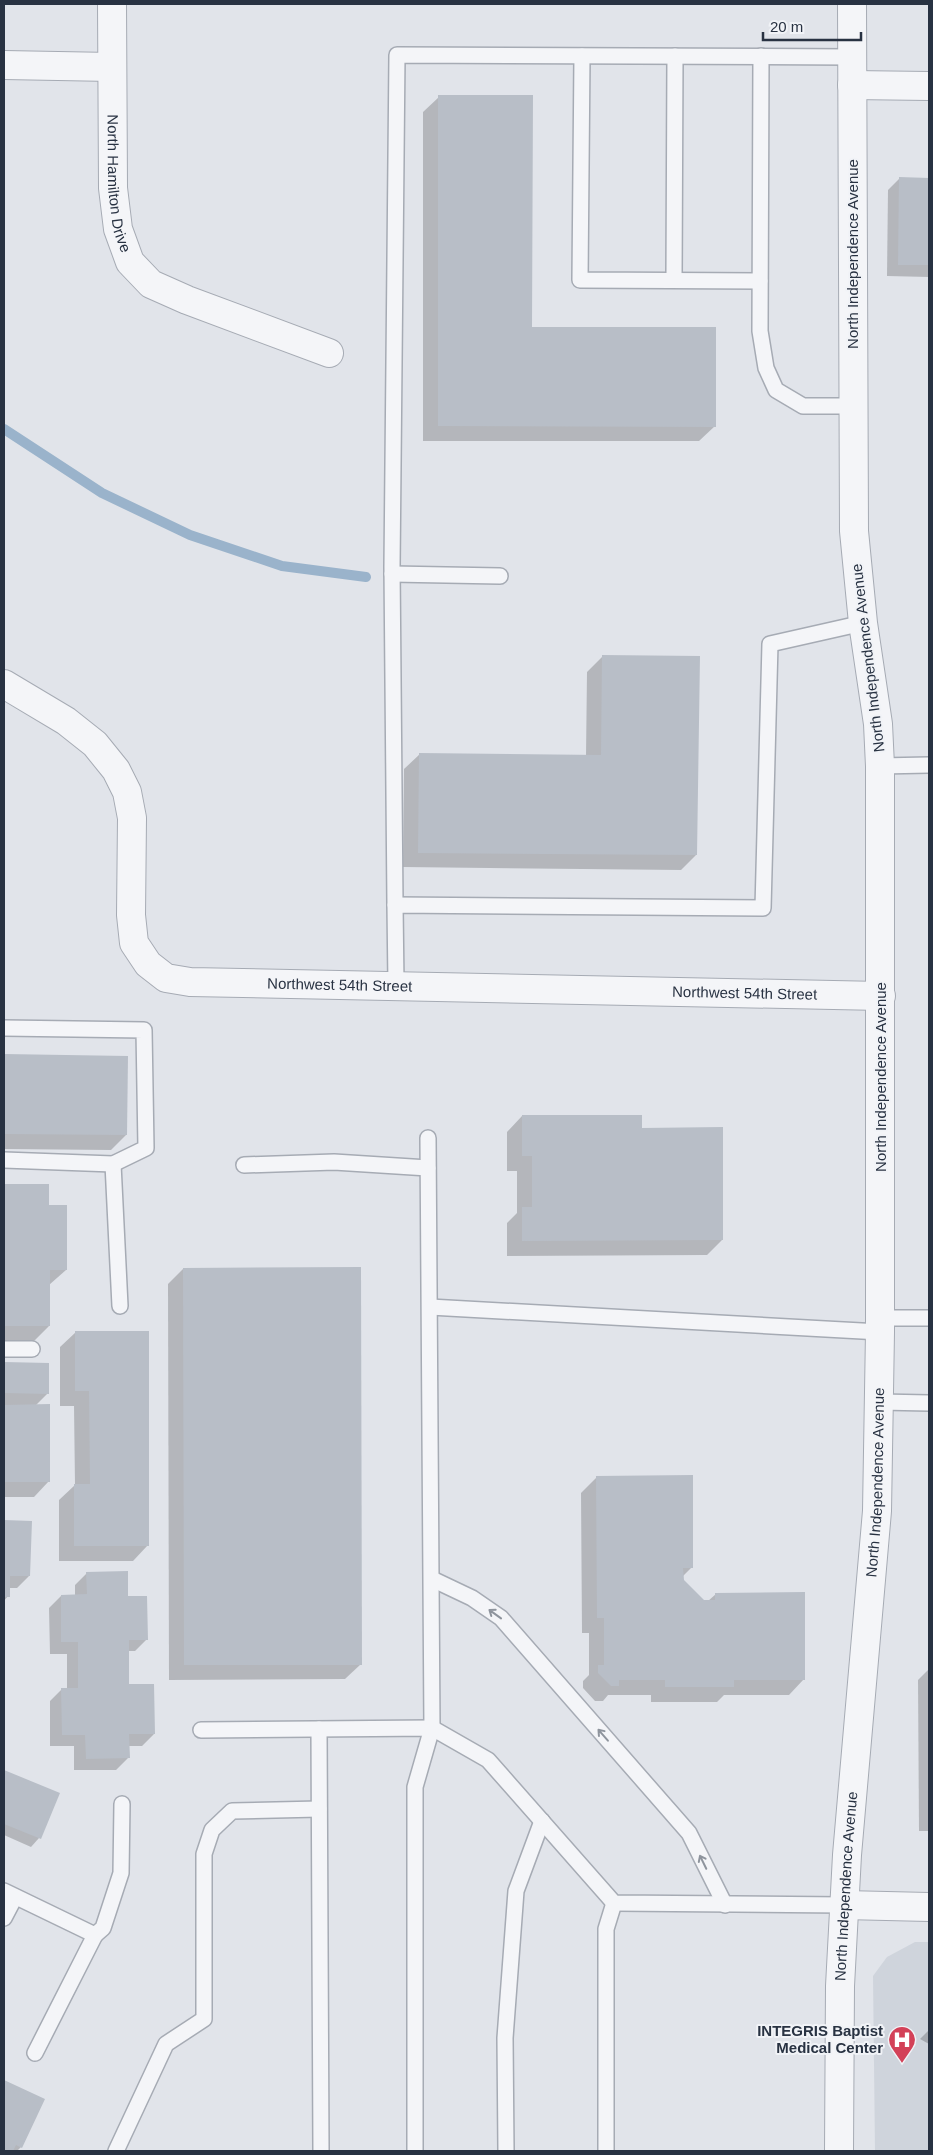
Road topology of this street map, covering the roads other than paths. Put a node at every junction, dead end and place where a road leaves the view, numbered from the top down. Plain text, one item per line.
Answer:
1 (112, 4) edge
2 (852, 4) edge
3 (582, 56) junction
4 (675, 56) junction
5 (761, 56) junction
6 (852, 57) junction
7 (4, 65) edge
8 (112, 67) junction
9 (852, 85) junction
10 (929, 86) edge
11 (674, 280) junction
12 (760, 281) junction
13 (329, 353) dead end
14 (854, 406) junction
15 (392, 574) junction
16 (500, 576) dead end
17 (863, 623) junction
18 (4, 684) edge
19 (929, 765) edge
20 (880, 766) junction
21 (395, 905) junction
22 (396, 985) junction
23 (881, 996) junction
24 (4, 1028) edge
25 (428, 1138) dead end
26 (4, 1160) edge
27 (113, 1164) junction
28 (244, 1165) dead end
29 (428, 1168) junction
30 (120, 1306) dead end
31 (430, 1307) junction
32 (929, 1318) edge
33 (880, 1325) junction
34 (4, 1349) edge
35 (32, 1349) dead end
36 (880, 1402) junction
37 (929, 1403) edge
38 (432, 1579) junction
39 (432, 1728) junction
40 (319, 1729) junction
41 (201, 1730) dead end
42 (122, 1804) dead end
43 (319, 1809) junction
44 (542, 1821) junction
45 (9, 1894) edge
46 (614, 1903) junction
47 (725, 1905) junction
48 (844, 1905) junction
49 (929, 1907) edge
50 (4, 1918) edge
51 (95, 1935) junction
52 (35, 2053) dead end
53 (116, 2151) edge
54 (321, 2151) edge
55 (415, 2151) edge
56 (506, 2151) edge
57 (606, 2151) edge
58 (839, 2151) edge

1 - 8 street, North Hamilton Drive
2 - 6 street, North Independence Avenue
3 - 4 lane
3 - 11 lane
3 - 15 lane
4 - 5 lane
4 - 11 lane
5 - 6 lane
5 - 12 lane
6 - 9 street, North Independence Avenue
7 - 8 street
8 - 13 street, North Hamilton Drive
9 - 10 street
9 - 14 street, North Independence Avenue
11 - 12 lane
12 - 14 lane
14 - 17 street, North Independence Avenue
15 - 16 lane
15 - 21 lane
17 - 20 street, North Independence Avenue
17 - 21 lane
18 - 22 street, Northwest 54th Street
19 - 20 lane
20 - 23 street, North Independence Avenue
21 - 22 lane
22 - 23 street, Northwest 54th Street
23 - 33 street, North Independence Avenue
24 - 27 lane
25 - 29 lane
26 - 27 lane
27 - 30 lane
28 - 29 lane
29 - 31 lane
31 - 33 lane
31 - 38 lane
32 - 33 lane
33 - 36 street, North Independence Avenue
34 - 35 lane
36 - 37 lane
36 - 48 street, North Independence Avenue
38 - 39 lane
47 -> 38 lane
39 - 40 lane
39 - 44 lane
39 - 55 lane
40 - 41 lane
40 - 43 lane
42 - 51 lane
43 - 53 lane
43 - 54 lane
44 - 46 lane
44 - 56 lane
45 - 50 lane
45 - 51 lane
46 - 47 lane
46 - 57 lane
47 - 48 lane
48 - 49 street
48 - 58 street, North Independence Avenue
51 - 52 lane

